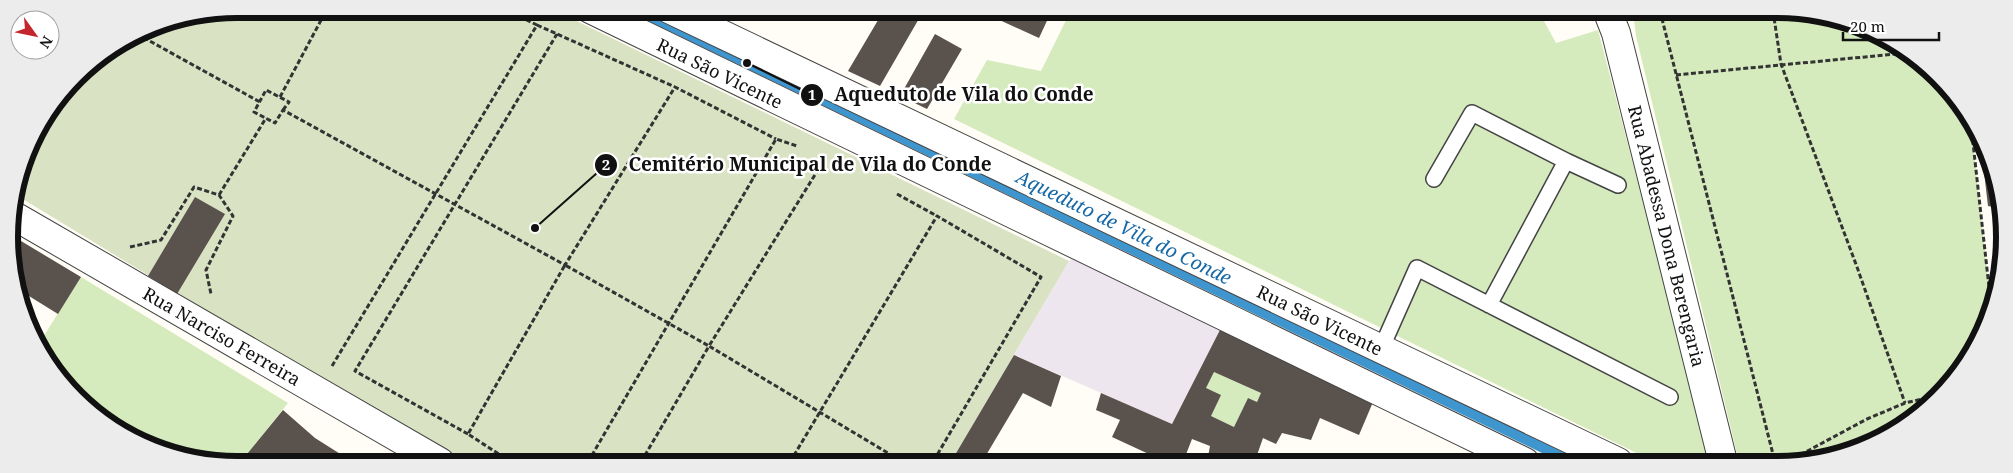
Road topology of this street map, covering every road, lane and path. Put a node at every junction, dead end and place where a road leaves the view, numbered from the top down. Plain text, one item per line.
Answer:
1 (321, 18) edge
2 (523, 18) edge
3 (609, 18) edge
4 (688, 18) edge
5 (1610, 18) edge
6 (1662, 18) edge
7 (1774, 18) edge
8 (537, 25) junction
9 (557, 34) junction
10 (145, 38) edge
11 (1898, 54) edge
12 (1781, 64) junction
13 (1676, 75) junction
14 (675, 88) junction
15 (280, 97) junction
16 (260, 102) junction
17 (284, 110) junction
18 (266, 118) junction
19 (1971, 137) edge
20 (776, 138) junction
21 (801, 147) dead end
22 (819, 152) dead end
23 (1566, 161) junction
24 (1434, 179) dead end
25 (1618, 185) dead end
26 (895, 193) dead end
27 (436, 194) junction
28 (218, 195) junction
29 (455, 204) junction
30 (937, 216) junction
31 (18, 218) edge
32 (129, 248) dead end
33 (565, 265) junction
34 (1988, 291) edge
35 (211, 297) dead end
36 (1489, 305) junction
37 (669, 323) junction
38 (709, 346) junction
39 (1381, 349) junction
40 (323, 362) dead end
41 (1670, 396) dead end
42 (1923, 399) edge
43 (1905, 403) junction
44 (820, 411) junction
45 (468, 434) junction
46 (1801, 454) edge
47 (426, 456) edge
48 (502, 456) edge
49 (591, 456) edge
50 (645, 456) edge
51 (794, 456) edge
52 (894, 456) edge
53 (937, 456) edge
54 (1513, 456) edge
55 (1605, 456) edge
56 (1722, 456) edge
57 (1773, 456) edge

1 - 15 path
2 - 8 path
3 - 54 street, Rua São Vicente
4 - 39 street, Rua São Vicente
5 - 56 street, Rua Abadessa Dona Berengaria
6 - 13 path
7 - 12 path
8 - 9 path
8 - 27 path
9 - 14 path
9 - 29 path
10 - 16 path
11 - 12 path
12 - 13 path
12 - 43 path
13 - 57 path
14 - 20 path
14 - 33 path
15 - 16 path
15 - 17 path
16 - 18 path
17 - 18 path
17 - 27 path
18 - 28 path
19 - 34 path
20 - 21 path
20 - 37 path
22 - 38 path
23 - 24 lane
23 - 25 lane
23 - 36 lane
26 - 30 path
27 - 29 path
27 - 40 path
28 - 32 path
28 - 35 path
29 - 33 path
29 - 45 path
30 - 44 path
30 - 53 path
31 - 47 street, Rua Narciso Ferreira
33 - 37 path
33 - 45 path
36 - 39 lane
36 - 41 lane
37 - 38 path
37 - 49 path
38 - 44 path
38 - 50 path
39 - 55 street, Rua São Vicente
42 - 43 path
43 - 46 path
44 - 51 path
44 - 52 path
45 - 48 path

